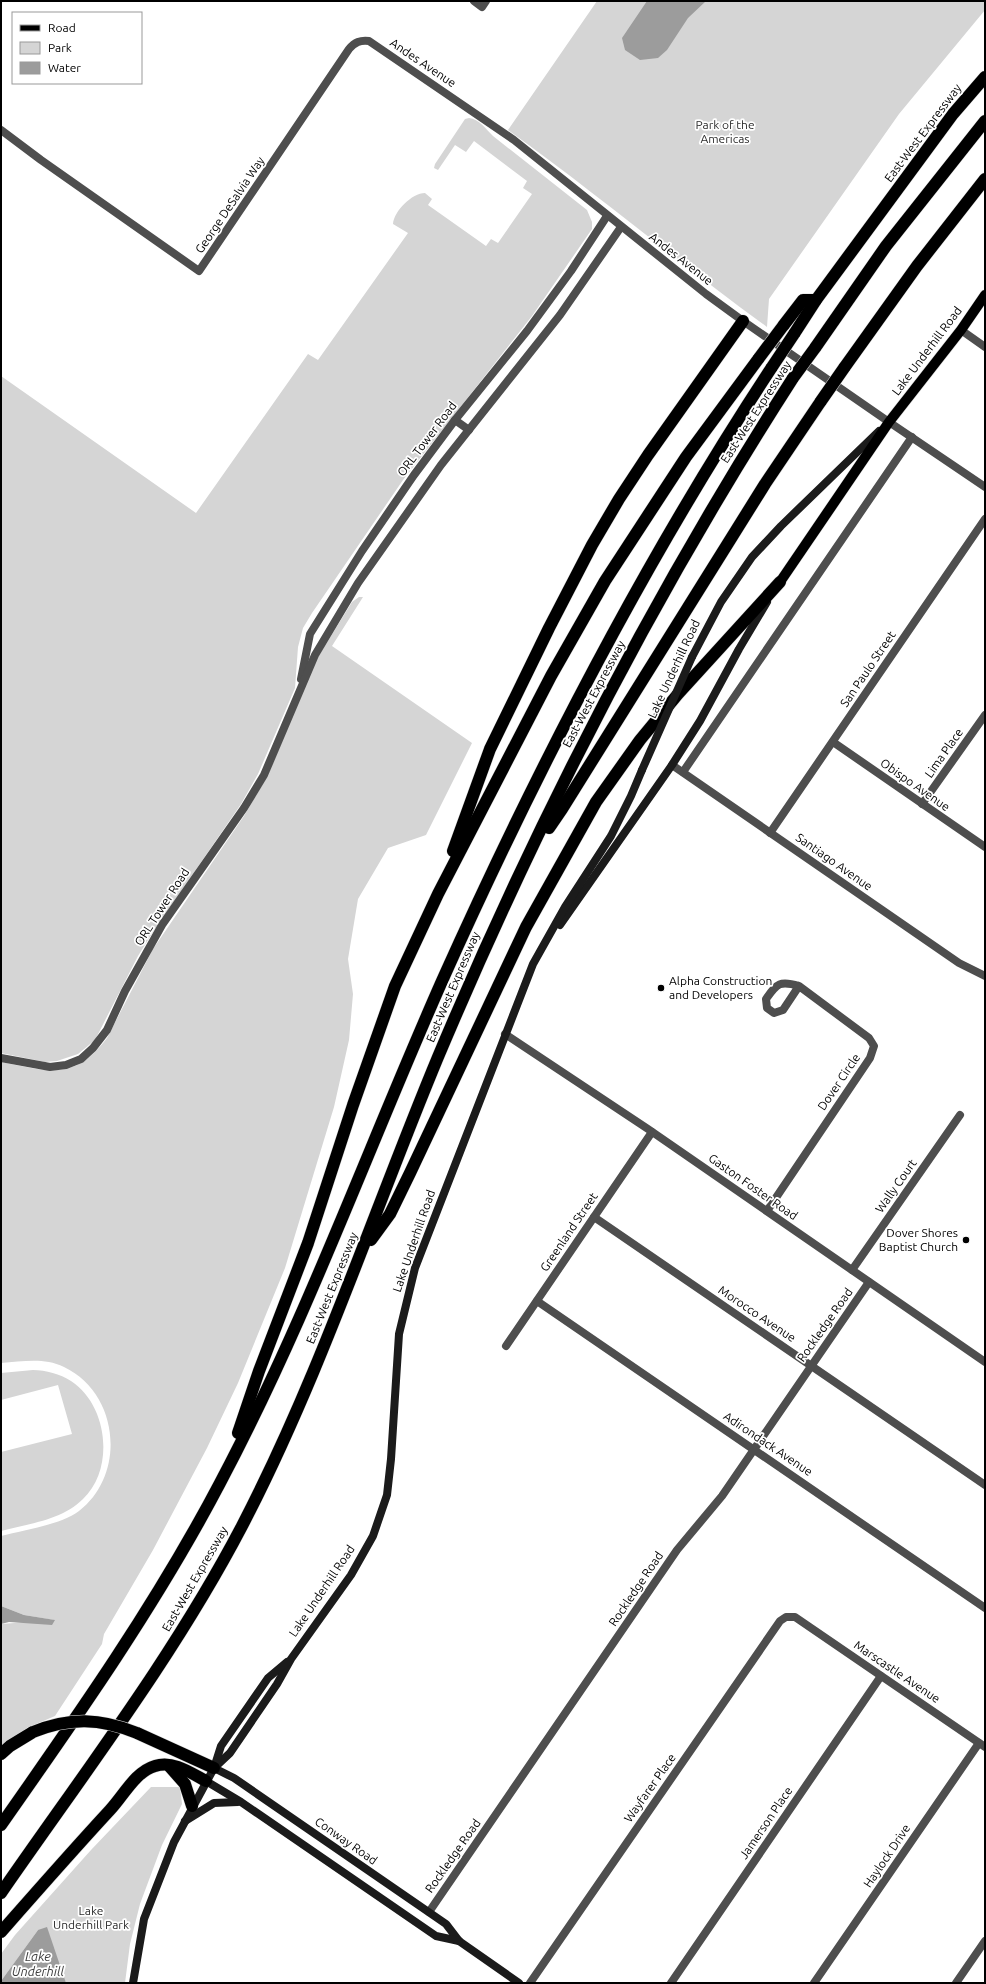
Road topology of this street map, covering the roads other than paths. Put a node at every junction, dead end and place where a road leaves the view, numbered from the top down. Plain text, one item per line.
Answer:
1 (474, 1) edge
2 (484, 4) edge
3 (369, 41) joint
4 (985, 77) edge
5 (985, 121) edge
6 (1, 130) edge
7 (985, 179) edge
8 (607, 216) junction
9 (621, 227) junction
10 (985, 295) edge
11 (816, 300) junction
12 (743, 321) junction
13 (961, 330) junction
14 (985, 347) edge
15 (456, 420) junction
16 (889, 422) junction
17 (469, 430) junction
18 (912, 438) junction
19 (985, 487) edge
20 (985, 519) edge
21 (346, 575) junction
22 (780, 582) junction
23 (358, 583) junction
24 (298, 693) junction
25 (985, 715) edge
26 (832, 742) junction
27 (672, 765) junction
28 (683, 772) junction
29 (922, 804) junction
30 (770, 833) junction
31 (985, 847) edge
32 (531, 851) junction
33 (438, 894) junction
34 (533, 964) junction
35 (985, 976) edge
36 (799, 986) dead end
37 (505, 1034) junction
38 (1, 1058) edge
39 (960, 1115) dead end
40 (652, 1132) junction
41 (767, 1211) junction
42 (594, 1217) junction
43 (362, 1252) junction
44 (852, 1270) junction
45 (869, 1282) junction
46 (537, 1301) junction
47 (506, 1346) dead end
48 (985, 1362) edge
49 (811, 1366) junction
50 (754, 1449) junction
51 (222, 1479) junction
52 (985, 1485) edge
53 (985, 1608) edge
54 (795, 1617) joint
55 (881, 1676) junction
56 (982, 1745) edge
57 (1, 1754) edge
58 (167, 1765) junction
59 (214, 1768) junction
60 (206, 1781) junction
61 (241, 1802) junction
62 (192, 1806) junction
63 (184, 1822) junction
64 (1, 1825) edge
65 (1, 1894) edge
66 (428, 1912) junction
67 (1, 1932) edge
68 (459, 1941) junction
69 (985, 1942) edge
70 (133, 1983) edge
71 (519, 1983) edge
72 (530, 1983) edge
73 (671, 1983) edge
74 (814, 1983) edge
75 (956, 1983) edge

1 - 2 street
3 - 6 street, George DeSalvia Way
3 - 8 street, Andes Avenue
4 - 11 highway, East-West Expressway
5 - 32 highway, East-West Expressway, bridge
7 - 32 highway, bridge
8 - 9 street, Andes Avenue
8 - 15 street, ORL Tower Road
9 - 12 street, Andes Avenue
9 - 17 street, ORL Tower Road
10 - 13 main road, Lake Underhill Road
11 - 33 highway, bridge
11 - 51 highway, East-West Expressway, bridge
12 - 16 street, Andes Avenue
12 - 33 highway
13 - 14 street
13 - 16 main road, Lake Underhill Road
15 - 17 street
15 - 21 street, ORL Tower Road
16 - 18 street, Andes Avenue
16 - 22 main road, Lake Underhill Road
16 - 34 main road, Lake Underhill Road, bridge
17 - 23 street, ORL Tower Road
18 - 19 street, Andes Avenue
18 - 28 street
20 - 26 street, San Paulo Street
21 - 23 street
21 - 24 street, ORL Tower Road
22 - 27 main road, Lake Underhill Road
22 - 43 highway
23 - 24 street, ORL Tower Road
24 - 38 street, ORL Tower Road
25 - 29 street, Lima Place
26 - 29 street, Obispo Avenue
26 - 30 street, San Paulo Street
27 - 28 street, Santiago Avenue
27 - 34 main road, Lake Underhill Road
28 - 30 street, Santiago Avenue
29 - 31 street, Obispo Avenue
30 - 35 street, Santiago Avenue
32 - 43 highway, East-West Expressway
33 - 51 highway
34 - 37 main road, Lake Underhill Road
36 - 41 street, Dover Circle
37 - 40 street, Gaston Foster Road
37 - 59 main road, Lake Underhill Road
39 - 44 street, Wally Court
40 - 41 street, Gaston Foster Road
40 - 42 street, Greenland Street
41 - 44 street, Gaston Foster Road
42 - 46 street, Greenland Street
42 - 49 street, Morocco Avenue
43 - 65 highway, East-West Expressway
44 - 45 street, Gaston Foster Road
45 - 48 street, Gaston Foster Road
45 - 49 street, Rockledge Road
46 - 47 street, Greenland Street
46 - 50 street, Adirondack Avenue
49 - 50 street, Rockledge Road
49 - 52 street, Morocco Avenue
50 - 53 street, Adirondack Avenue
50 - 66 street, Rockledge Road
51 - 64 highway, East-West Expressway
54 - 55 street, Marscastle Avenue
54 - 72 street, Wayfarer Place
55 - 56 street, Marscastle Avenue
55 - 73 street, Jamerson Place
56 - 74 street, Haylock Drive
57 - 59 highway, bridge
58 - 60 highway
58 - 62 highway
58 - 67 highway
59 - 60 main road, Lake Underhill Road
59 - 66 main road, Conway Road
60 - 61 main road, Conway Road
60 - 62 main road, Lake Underhill Road
61 - 63 main road
61 - 68 main road, Conway Road
62 - 63 main road, Lake Underhill Road
63 - 70 main road, Lake Underhill Road
66 - 68 main road, Conway Road
68 - 71 main road, Conway Road
69 - 75 street

